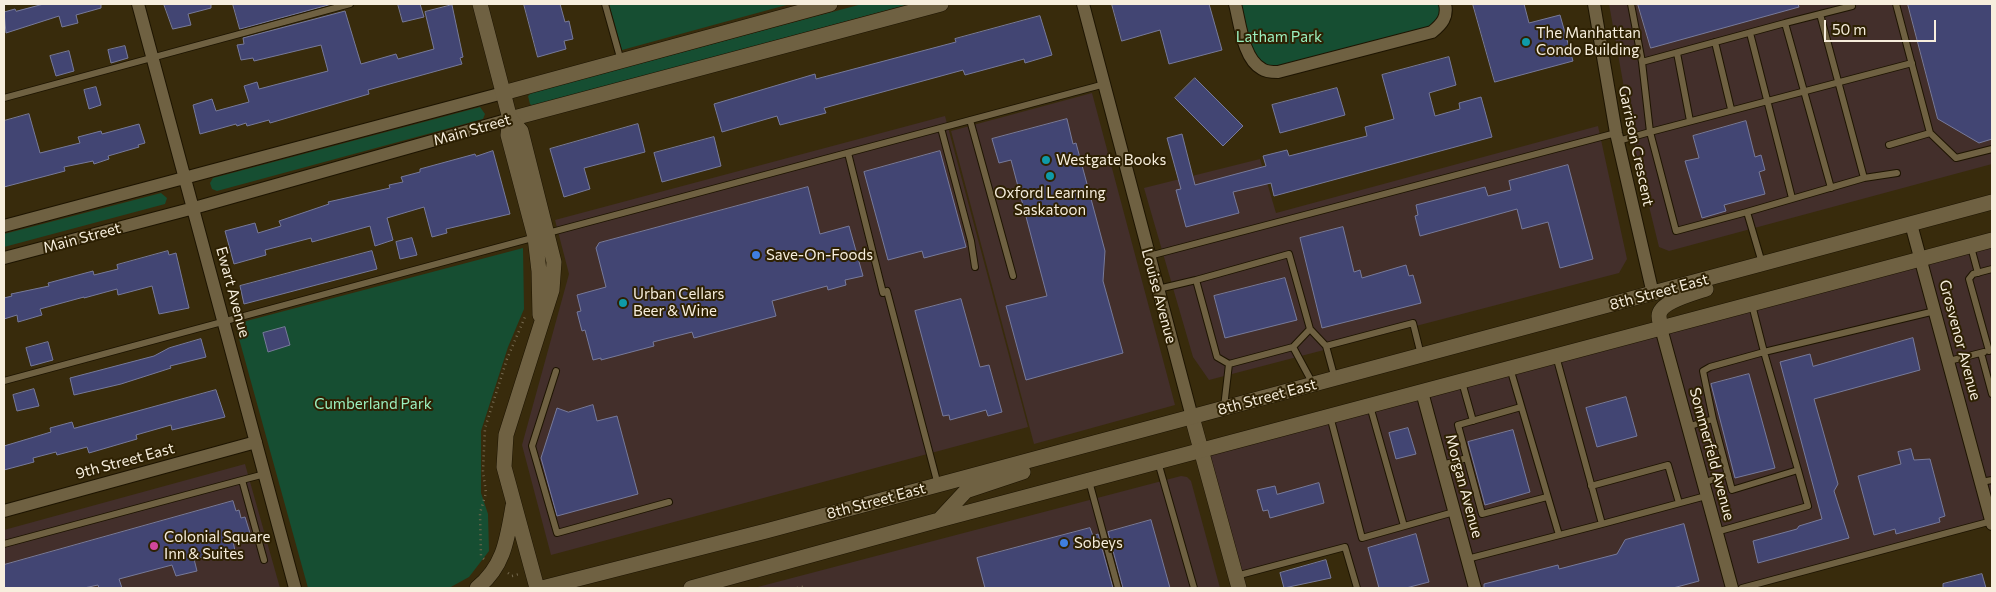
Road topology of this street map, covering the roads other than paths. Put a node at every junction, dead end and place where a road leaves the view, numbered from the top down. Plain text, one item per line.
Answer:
1 (138, 4) edge
2 (350, 4) edge
3 (480, 4) edge
4 (605, 4) edge
5 (830, 4) edge
6 (941, 4) edge
7 (1083, 4) edge
8 (1235, 4) edge
9 (1445, 4) edge
10 (1594, 4) edge
11 (1631, 4) edge
12 (1896, 4) edge
13 (1852, 6) dead end
14 (1820, 14) junction
15 (1785, 23) junction
16 (1750, 33) junction
17 (1715, 42) junction
18 (1677, 53) junction
19 (153, 58) junction
20 (621, 61) junction
21 (1642, 62) junction
22 (1912, 63) junction
23 (1840, 82) junction
24 (1105, 84) junction
25 (1804, 91) junction
26 (503, 93) junction
27 (4, 98) edge
28 (1768, 100) junction
29 (1731, 109) junction
30 (510, 119) junction
31 (970, 120) junction
32 (1690, 121) junction
33 (941, 128) junction
34 (1650, 132) junction
35 (1930, 133) junction
36 (1617, 137) junction
37 (1890, 145) dead end
38 (1992, 149) edge
39 (848, 153) junction
40 (1897, 173) dead end
41 (185, 178) junction
42 (1864, 178) junction
43 (1831, 188) junction
44 (1792, 198) junction
45 (1992, 202) edge
46 (194, 208) junction
47 (1747, 212) junction
48 (1911, 224) junction
49 (4, 226) edge
50 (541, 235) junction
51 (1992, 240) edge
52 (1970, 246) junction
53 (1149, 256) junction
54 (4, 258) edge
55 (1920, 259) junction
56 (1762, 264) junction
57 (975, 266) dead end
58 (1992, 269) edge
59 (1978, 273) junction
60 (1013, 276) dead end
61 (1196, 280) junction
62 (1158, 289) junction
63 (1653, 294) junction
64 (1751, 304) junction
65 (1935, 311) junction
66 (224, 320) junction
67 (1661, 328) junction
68 (1310, 329) junction
69 (1326, 346) junction
70 (1293, 347) junction
71 (1990, 350) edge
72 (1764, 352) junction
73 (1981, 353) junction
74 (1422, 356) junction
75 (1556, 356) junction
76 (1949, 361) junction
77 (1229, 364) junction
78 (1510, 368) junction
79 (556, 371) dead end
80 (1336, 378) junction
81 (4, 381) edge
82 (1462, 381) junction
83 (1313, 384) junction
84 (1422, 392) junction
85 (1992, 394) edge
86 (1370, 406) junction
87 (1521, 407) junction
88 (1224, 408) junction
89 (1330, 416) junction
90 (1192, 417) junction
91 (1713, 419) junction
92 (1473, 421) junction
93 (1687, 427) junction
94 (256, 442) junction
95 (1201, 451) junction
96 (1062, 452) junction
97 (1467, 458) junction
98 (1158, 462) junction
99 (1442, 465) junction
100 (1798, 470) junction
101 (264, 474) junction
102 (1728, 474) junction
103 (242, 480) junction
104 (1089, 481) junction
105 (1987, 481) edge
106 (1702, 483) junction
107 (938, 485) junction
108 (1591, 486) junction
109 (1706, 496) junction
110 (1547, 497) junction
111 (513, 502) junction
112 (669, 502) dead end
113 (1680, 503) junction
114 (4, 511) edge
115 (1454, 512) junction
116 (939, 520) junction
117 (1992, 522) edge
118 (1602, 524) junction
119 (1404, 526) junction
120 (1716, 532) junction
121 (1559, 535) junction
122 (4, 544) edge
123 (1467, 559) junction
124 (264, 560) dead end
125 (1237, 582) edge
126 (295, 588) edge
127 (477, 588) edge
128 (537, 588) edge
129 (542, 588) edge
130 (691, 588) edge
131 (1118, 588) edge
132 (1194, 588) edge
133 (1356, 588) edge
134 (1475, 588) edge
135 (1732, 588) edge
136 (1742, 588) edge

1 - 19 street, Ewart Avenue
2 - 19 lane
3 - 26 main road
4 - 20 lane
5 - 20 main road, Main Street
6 - 30 main road, Main Street
7 - 24 street, Louise Avenue
8 - 9 street
10 - 36 street, Garrison Crescent
11 - 21 lane
12 - 22 lane
13 - 14 lane
14 - 15 lane
14 - 23 lane
15 - 16 lane
15 - 25 lane
16 - 17 lane
16 - 28 lane
17 - 18 lane
17 - 29 lane
18 - 21 lane
18 - 32 lane
19 - 27 lane
19 - 41 street, Ewart Avenue
20 - 26 main road, Main Street
21 - 34 lane
22 - 23 lane
22 - 35 lane
23 - 25 lane
23 - 42 lane
24 - 31 lane
24 - 53 street, Louise Avenue
25 - 28 lane
25 - 43 lane
26 - 30 main road
26 - 41 street, Main Street
28 - 29 lane
28 - 44 lane
29 - 32 lane
30 - 46 street, Main Street
30 - 50 main road
31 - 33 lane
31 - 60 lane
32 - 34 lane
33 - 39 lane
33 - 57 lane
34 - 36 lane
34 - 47 lane
35 - 37 lane
35 - 38 lane
36 - 53 lane
36 - 63 street, Garrison Crescent
39 - 50 lane
39 - 107 lane
40 - 42 lane
41 - 46 street, Ewart Avenue
41 - 49 street, Main Street
42 - 43 lane
43 - 44 lane
44 - 47 lane
45 - 48 main road, 8th Street East
46 - 54 street, Main Street
46 - 66 street, Ewart Avenue
47 - 56 lane
48 - 55 street, Grosvenor Avenue
48 - 56 main road, 8th Street East
50 - 66 lane
50 - 111 main road
51 - 52 main road
52 - 55 main road
52 - 59 lane
53 - 62 street, Louise Avenue
55 - 64 main road
55 - 65 street, Grosvenor Avenue
56 - 63 main road, 8th Street East
56 - 67 main road
58 - 59 lane
59 - 71 lane
61 - 62 lane
61 - 68 lane
61 - 77 lane
62 - 90 street, Louise Avenue
63 - 74 main road, 8th Street East
64 - 67 main road
64 - 72 lane
65 - 72 lane
65 - 76 street, Grosvenor Avenue
66 - 81 lane
66 - 94 street, Ewart Avenue
67 - 75 main road
67 - 93 street, Sommerfeld Avenue
68 - 69 lane
68 - 70 lane
69 - 74 lane
69 - 80 lane
70 - 77 lane
70 - 83 lane
71 - 73 lane
72 - 91 lane
72 - 100 lane
73 - 76 lane
73 - 85 lane
74 - 80 main road, 8th Street East
75 - 78 main road
75 - 108 lane
76 - 105 street, Grosvenor Avenue
77 - 88 lane
78 - 82 main road
78 - 87 lane
79 - 112 lane
80 - 83 main road, 8th Street East
82 - 84 main road
82 - 92 lane
83 - 88 main road, 8th Street East
84 - 86 main road
84 - 99 street, Morgan Avenue
86 - 89 main road
86 - 119 lane
87 - 92 lane
87 - 110 lane
88 - 90 main road, 8th Street East
89 - 95 main road
89 - 119 lane
90 - 95 main road, Louise Avenue
90 - 96 main road, 8th Street East
91 - 93 lane
91 - 102 lane
92 - 97 lane
93 - 106 street, Sommerfeld Avenue
94 - 101 street, Ewart Avenue
94 - 114 street, 9th Street East
95 - 98 main road
95 - 125 main road, Louise Avenue
96 - 107 main road, 8th Street East
96 - 116 main road
97 - 99 lane
97 - 110 lane
98 - 104 main road
98 - 132 lane
99 - 115 street, Morgan Avenue
100 - 102 lane
100 - 120 lane
101 - 103 lane
101 - 126 street, Ewart Avenue
102 - 106 lane
103 - 122 lane
103 - 124 lane
104 - 116 main road
104 - 131 lane
105 - 117 street, Grosvenor Avenue
106 - 109 street, Sommerfeld Avenue
107 - 129 main road, 8th Street East
108 - 113 lane
108 - 118 lane
109 - 113 lane
109 - 120 street, Sommerfeld Avenue
110 - 121 lane
111 - 127 main road
111 - 128 main road
113 - 118 lane
115 - 119 lane
115 - 123 street, Morgan Avenue
116 - 130 main road
117 - 136 lane
118 - 121 lane
120 - 135 street, Sommerfeld Avenue
121 - 123 lane
123 - 134 street, Morgan Avenue
125 - 133 lane

